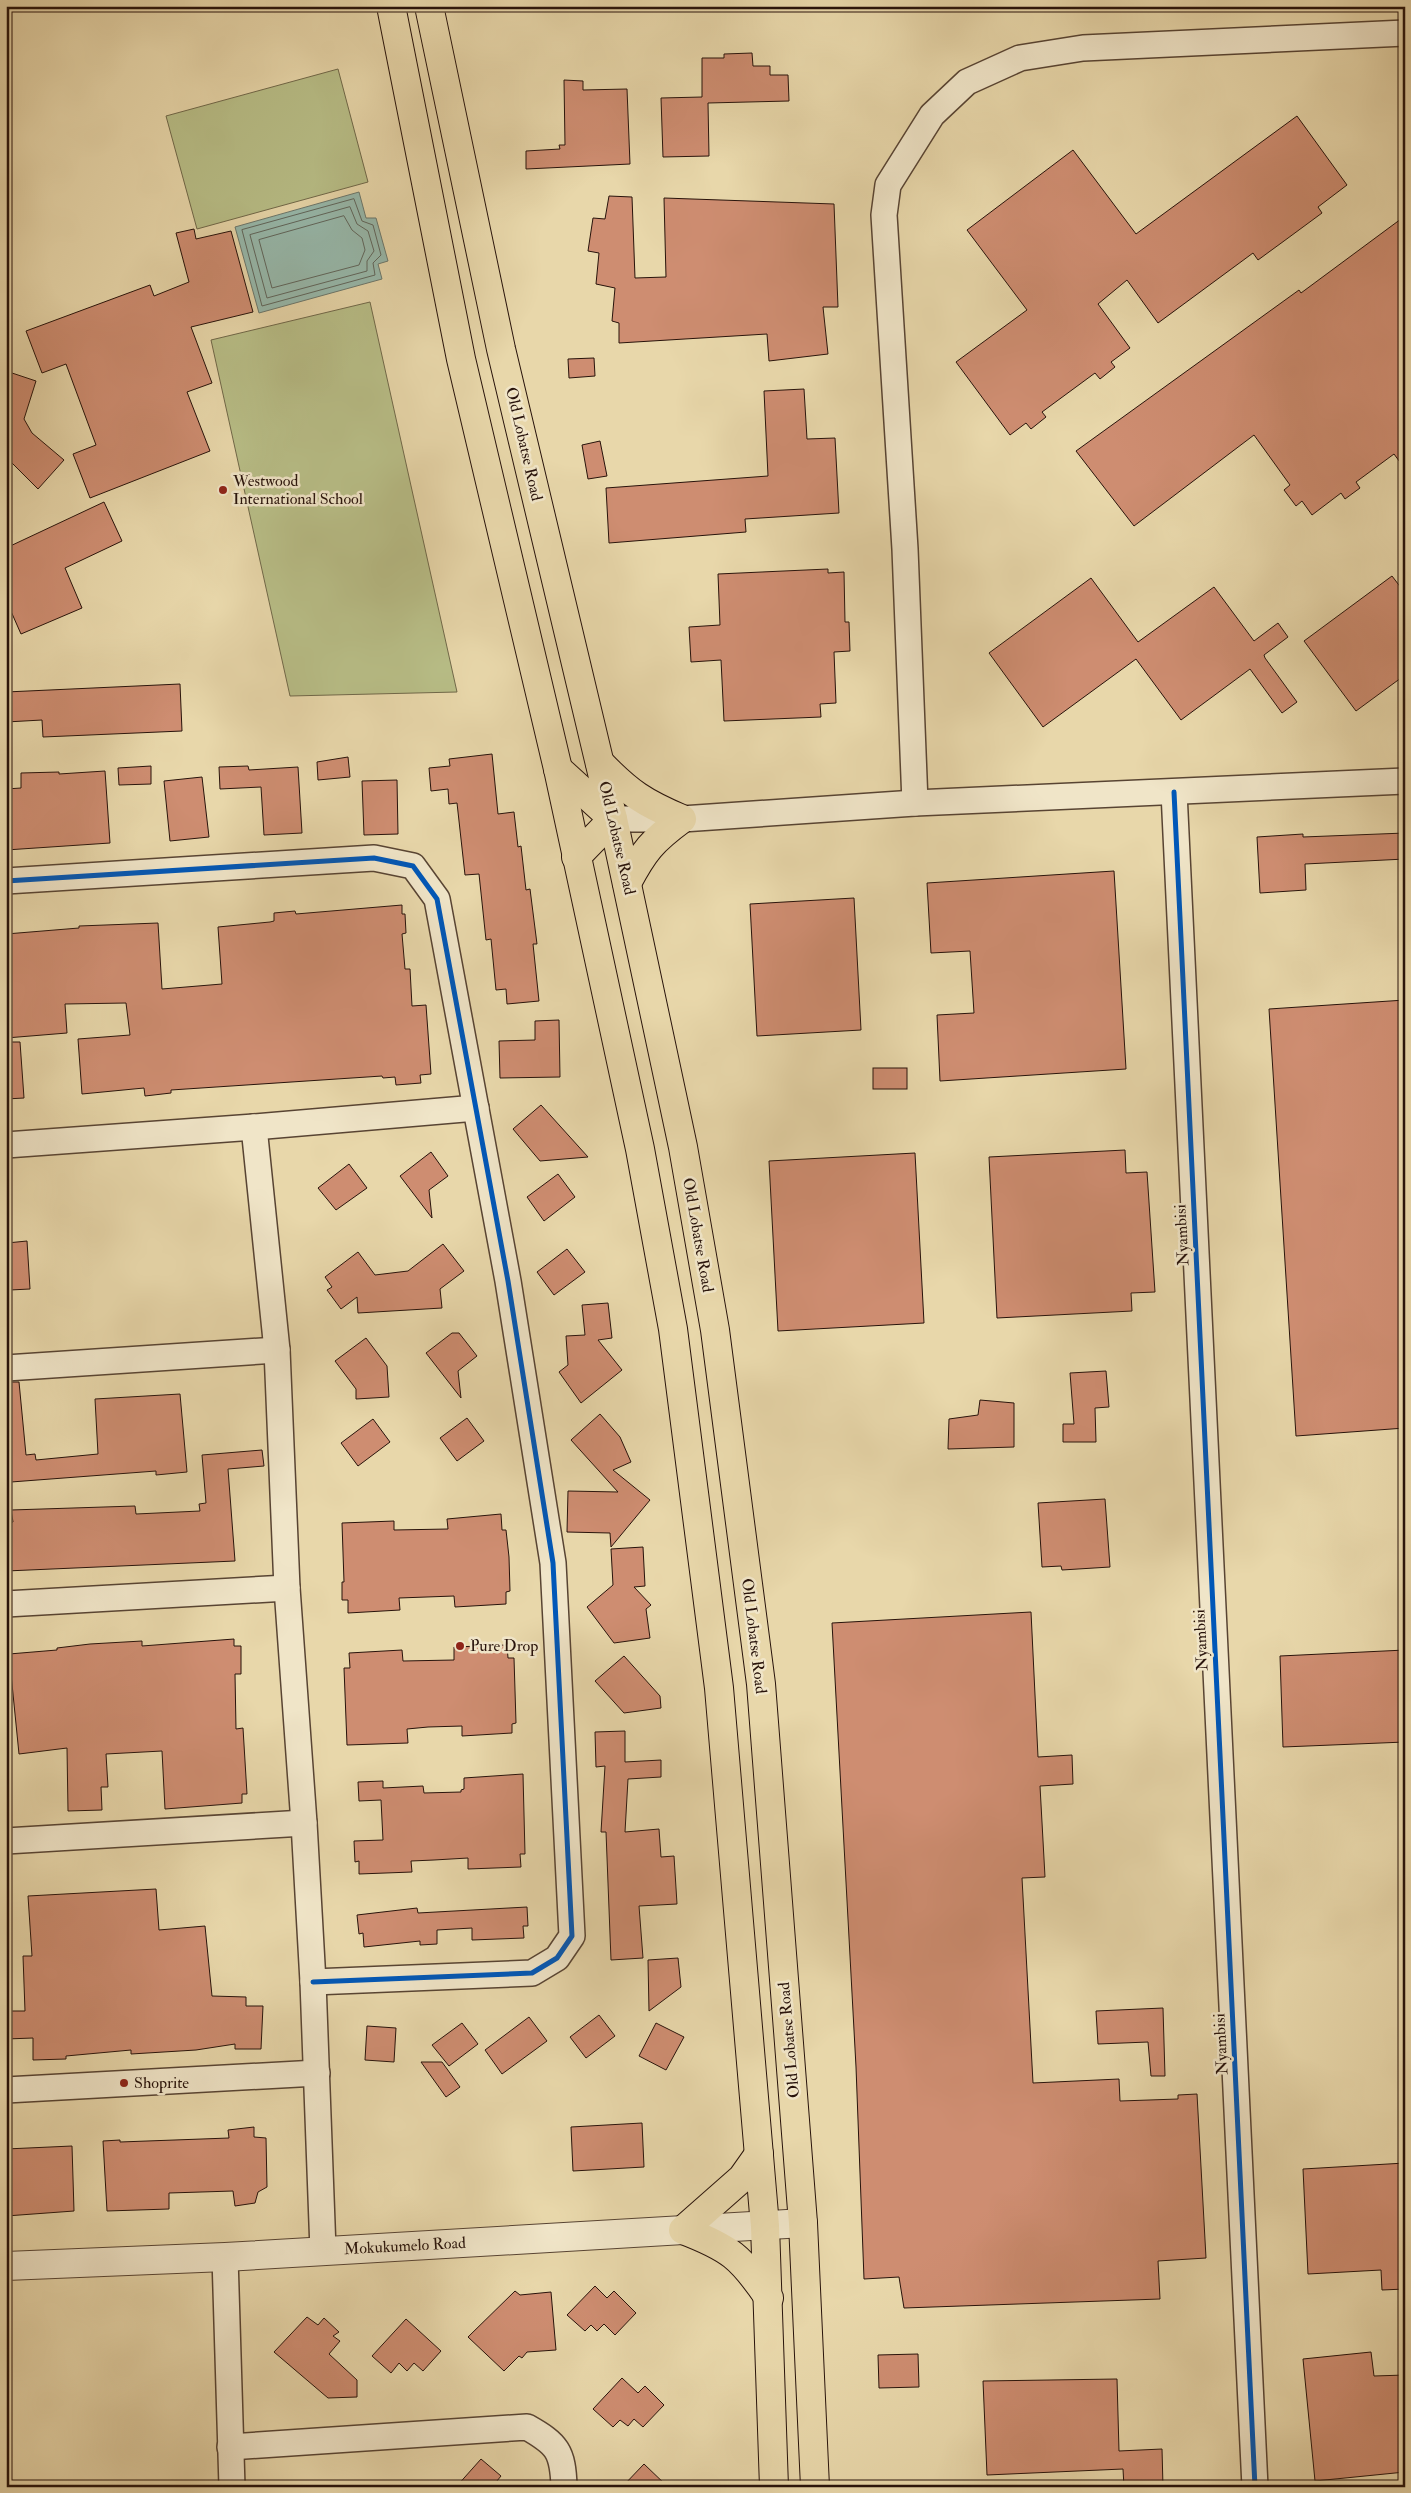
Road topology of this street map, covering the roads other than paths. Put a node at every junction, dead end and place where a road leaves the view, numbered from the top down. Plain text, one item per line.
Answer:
1 (391, 6) edge
2 (429, 6) edge
3 (1405, 33) edge
4 (600, 763) junction
5 (558, 769) junction
6 (1405, 781) edge
7 (1174, 792) junction
8 (915, 803) junction
9 (613, 819) junction
10 (682, 820) junction
11 (576, 857) junction
12 (6, 881) edge
13 (627, 883) junction
14 (476, 1108) junction
15 (254, 1127) junction
16 (6, 1144) edge
17 (277, 1350) junction
18 (6, 1368) edge
19 (287, 1588) junction
20 (6, 1604) edge
21 (304, 1823) junction
22 (6, 1841) edge
23 (312, 1982) junction
24 (317, 2072) junction
25 (6, 2090) edge
26 (759, 2154) junction
27 (803, 2222) junction
28 (765, 2226) junction
29 (684, 2230) junction
30 (323, 2250) junction
31 (225, 2257) junction
32 (6, 2266) edge
33 (769, 2298) junction
34 (230, 2447) junction
35 (232, 2487) edge
36 (564, 2487) edge
37 (774, 2487) edge
38 (815, 2487) edge
39 (1256, 2487) edge

1 - 5 main road
2 - 4 main road, Old Lobatse Road
3 - 8 street
4 - 9 main road, Old Lobatse Road
4 - 10 main road
5 - 9 main road
5 - 11 main road
6 - 7 street
7 - 8 street
7 - 39 street, Nyambisi
8 - 10 street
9 - 10 street
9 - 11 main road
9 - 13 main road, Old Lobatse Road
10 - 13 main road
11 - 26 main road
12 - 14 street
13 - 27 main road, Old Lobatse Road
14 - 15 street
14 - 23 street
15 - 16 street
15 - 17 street
17 - 18 street
17 - 19 street
19 - 20 street
19 - 21 street
21 - 22 street
21 - 23 street
23 - 24 street
24 - 25 street
24 - 30 street
26 - 28 main road
26 - 29 main road
27 - 28 street, Mokukumelo Road
27 - 38 main road, Old Lobatse Road
28 - 29 street, Mokukumelo Road
28 - 33 main road
29 - 30 street, Mokukumelo Road
29 - 33 main road
30 - 31 street, Mokukumelo Road
31 - 32 street, Mokukumelo Road
31 - 34 street
33 - 37 main road
34 - 35 street
34 - 36 street

